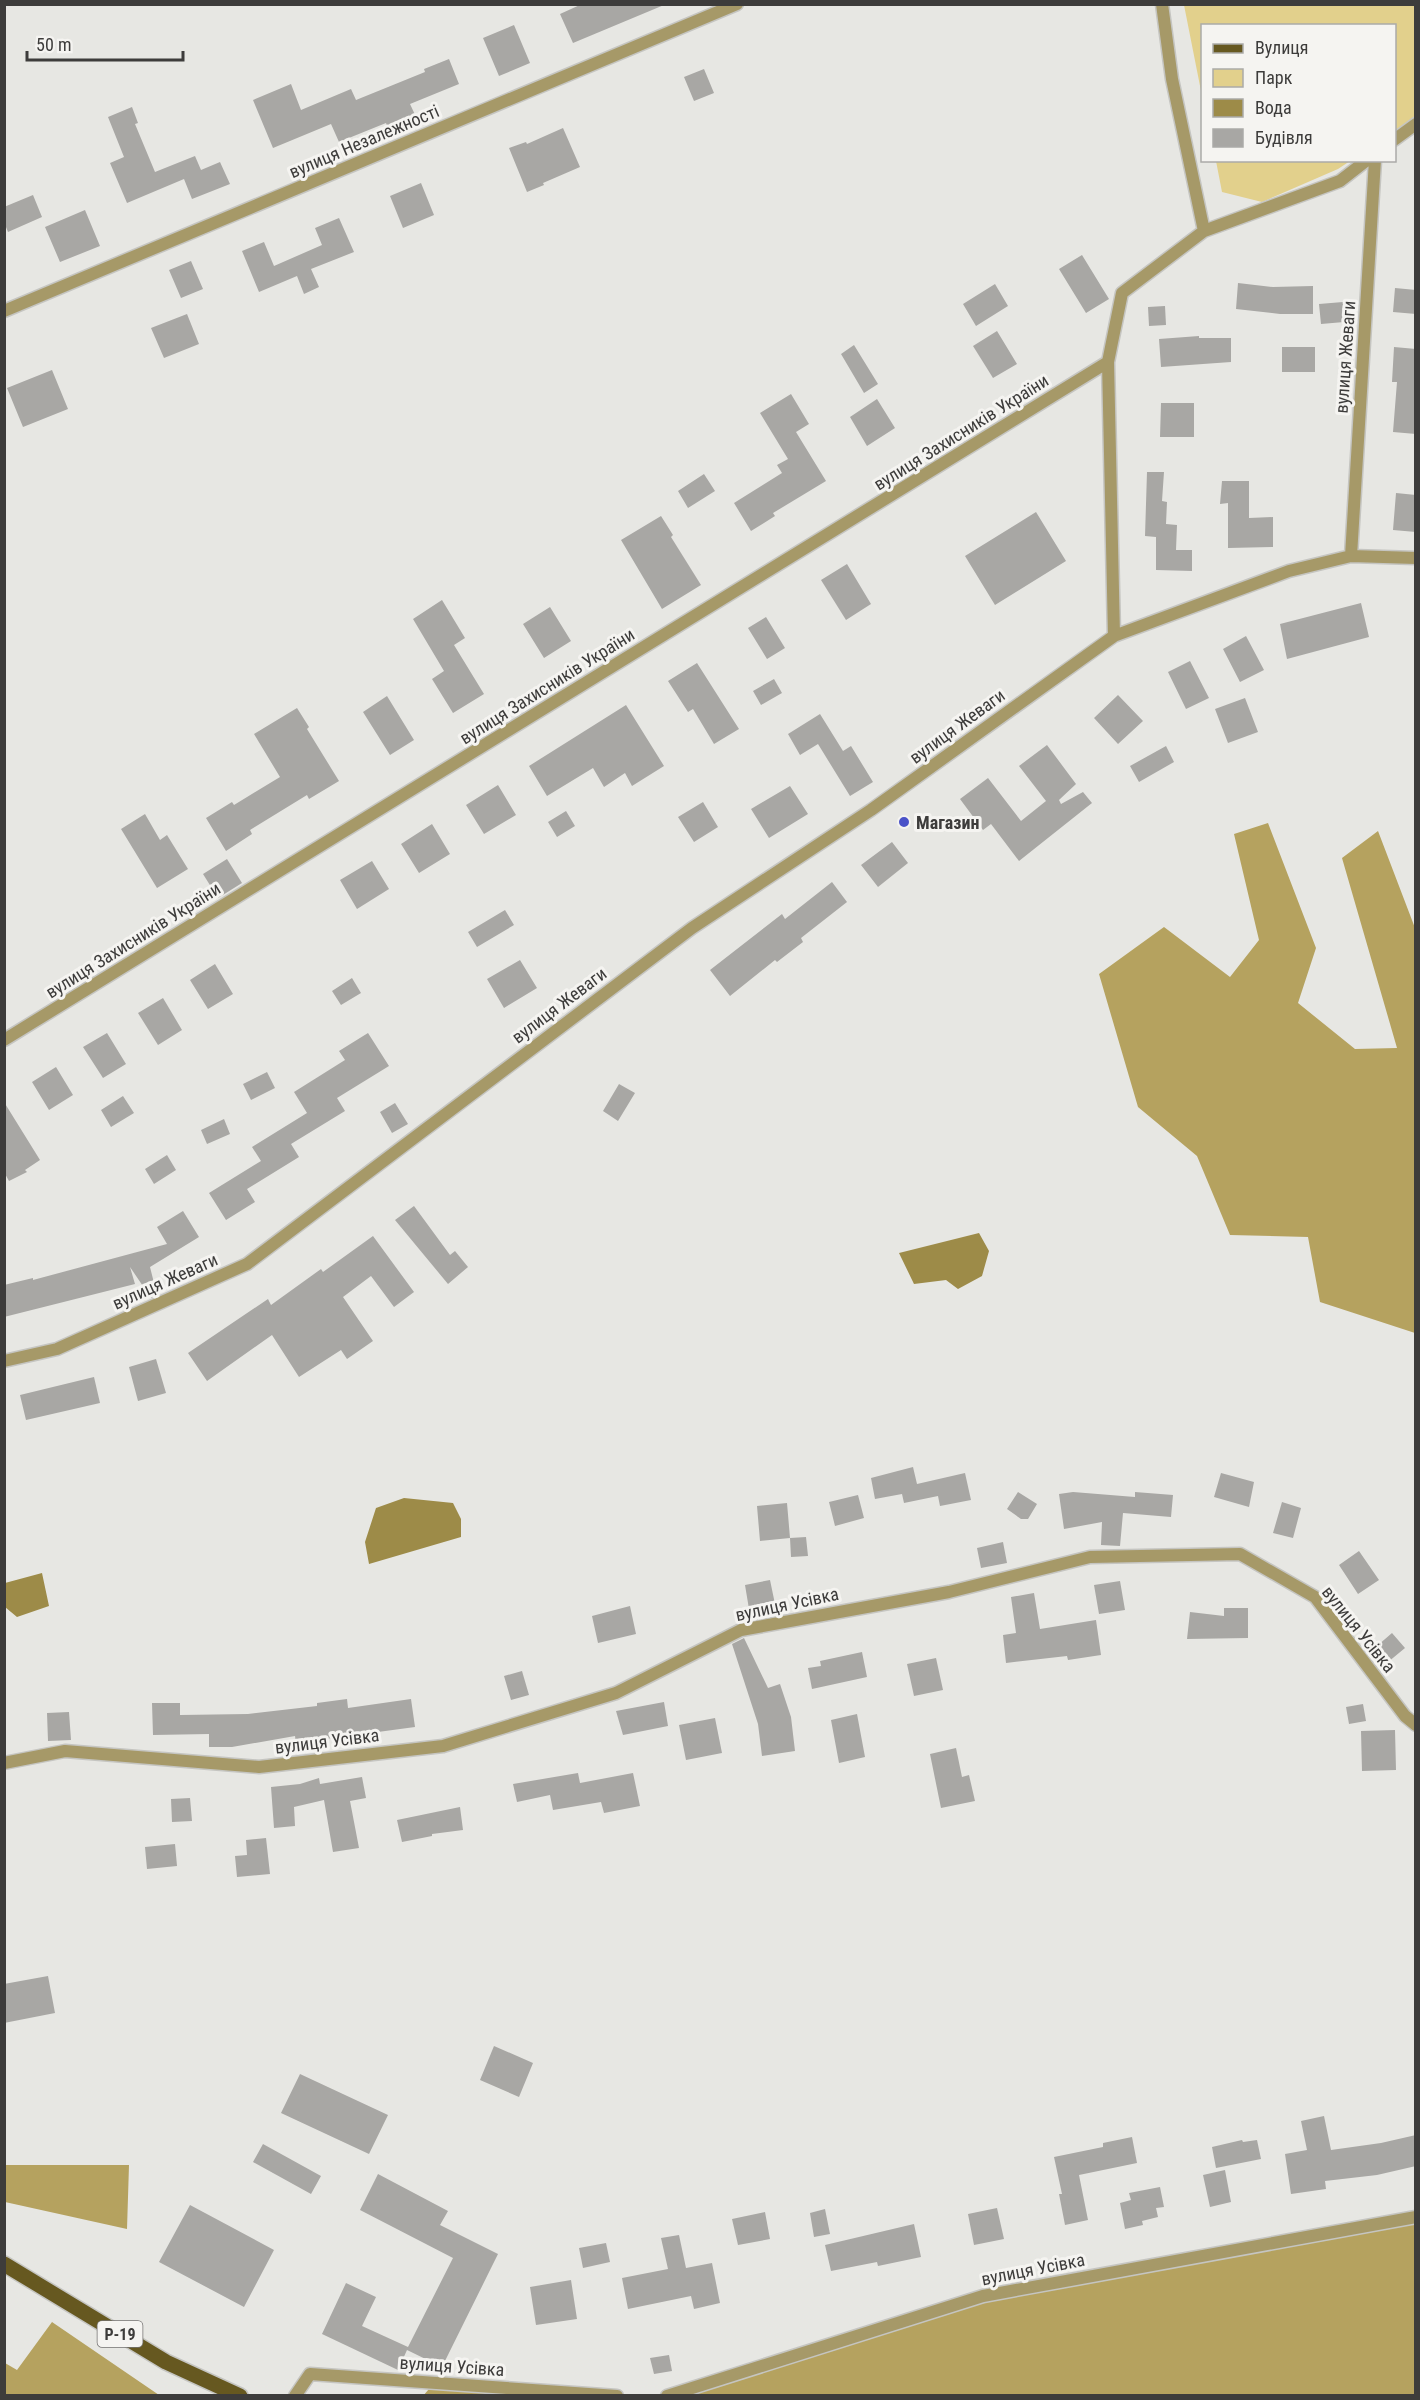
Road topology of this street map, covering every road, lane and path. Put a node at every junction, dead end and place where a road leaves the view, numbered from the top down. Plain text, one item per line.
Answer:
1 (737, 4) edge
2 (1162, 4) edge
3 (1416, 124) edge
4 (1396, 139) edge
5 (1364, 162) edge
6 (1375, 162) edge
7 (1204, 231) junction
8 (4, 311) edge
9 (1108, 362) junction
10 (1350, 556) junction
11 (1416, 558) edge
12 (1114, 636) junction
13 (4, 1040) edge
14 (4, 1361) edge
15 (1416, 1725) edge
16 (4, 1763) edge
17 (1416, 2217) edge
18 (4, 2264) edge
19 (240, 2396) edge
20 (295, 2396) edge
21 (617, 2396) edge
22 (667, 2396) edge

1 - 8 street, вулиця Незалежності
2 - 7 street
3 - 4 street
5 - 7 street
6 - 10 street, вулиця Жеваги
7 - 9 street
9 - 12 street
9 - 13 street, вулиця Захисників України
10 - 11 street, вулиця Жеваги
10 - 12 street, вулиця Жеваги
12 - 14 street, вулиця Жеваги
15 - 16 street, вулиця Усівка
17 - 22 street, вулиця Усівка
18 - 19 main road, Р-19
20 - 21 street, вулиця Усівка

